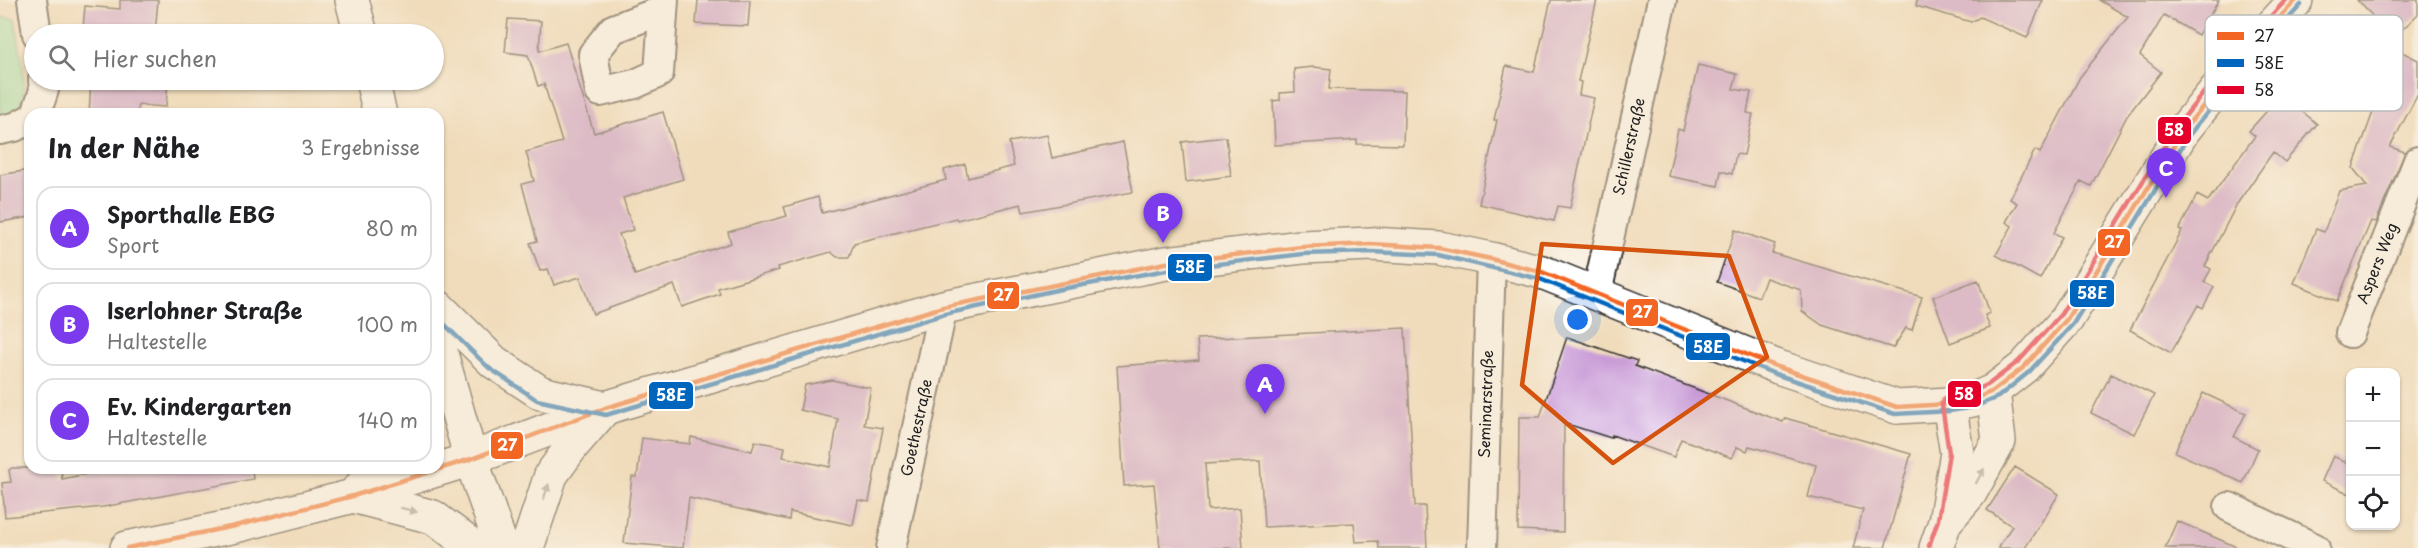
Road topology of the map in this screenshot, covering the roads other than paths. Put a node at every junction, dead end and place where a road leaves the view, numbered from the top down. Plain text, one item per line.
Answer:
1 (32, 0) edge
2 (352, 0) edge
3 (1662, 0) edge
4 (2296, 0) edge
5 (2282, 15) edge
6 (36, 24) edge
7 (358, 24) edge
8 (44, 90) edge
9 (374, 90) edge
10 (2205, 104) edge
11 (38, 108) edge
12 (379, 108) edge
13 (24, 122) edge
14 (0, 130) edge
15 (2418, 161) edge
16 (1491, 259) junction
17 (1597, 292) junction
18 (943, 307) junction
19 (444, 313) edge
20 (2350, 333) dead end
21 (444, 364) edge
22 (1993, 391) junction
23 (1949, 404) junction
24 (605, 408) junction
25 (471, 459) junction
26 (444, 467) edge
27 (372, 474) edge
28 (423, 474) edge
29 (352, 496) junction
30 (2229, 507) dead end
31 (1940, 535) edge
32 (144, 547) edge
33 (475, 548) edge
34 (502, 548) edge
35 (527, 548) edge
36 (891, 548) edge
37 (1482, 548) edge
38 (2315, 548) edge

1 - 6 street
2 - 7 main road
3 - 17 street, Schillerstraße
4 - 5 main road
8 - 11 street
9 - 12 main road
10 - 22 main road
13 - 14 street
15 - 20 street, Aspers Weg
16 - 17 main road
16 - 18 main road
16 - 37 street, Seminarstraße
17 - 23 main road
18 - 24 main road
18 - 36 street, Goethestraße
19 - 24 main road
21 - 25 main road
22 - 23 main road
31 -> 22 main road
23 - 31 main road
24 - 25 main road
35 -> 24 main road
25 - 26 main road
25 - 34 main road
27 - 29 main road
28 - 29 main road
29 - 32 main road
29 -> 33 main road
30 - 38 street

